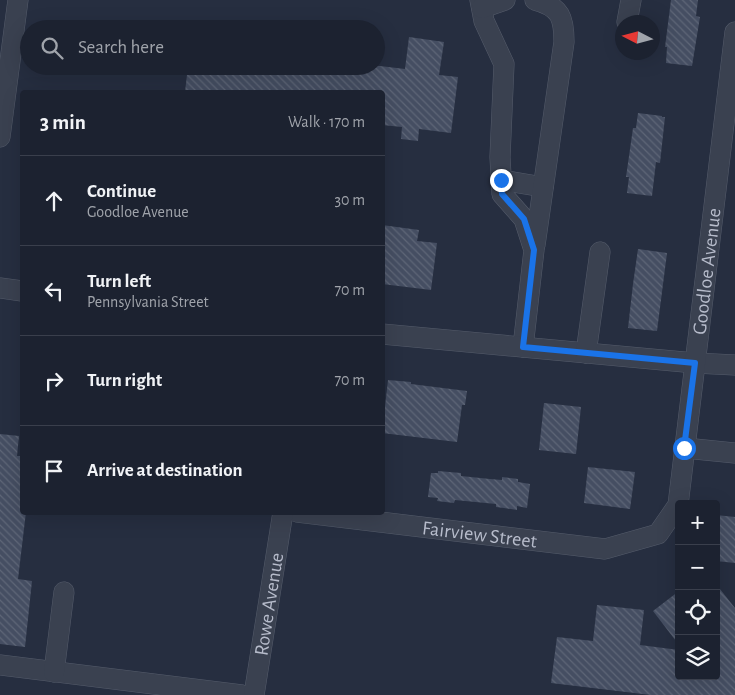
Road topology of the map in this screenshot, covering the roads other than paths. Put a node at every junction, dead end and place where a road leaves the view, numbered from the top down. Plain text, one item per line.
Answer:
1 (18, 0) edge
2 (504, 0) edge
3 (536, 0) edge
4 (631, 0) edge
5 (481, 4) edge
6 (628, 15) edge
7 (735, 32) edge
8 (731, 91) edge
9 (0, 137) edge
10 (501, 180) junction
11 (543, 187) junction
12 (534, 250) junction
13 (600, 252) dead end
14 (0, 288) edge
15 (20, 291) edge
16 (385, 334) edge
17 (523, 347) junction
18 (586, 353) junction
19 (695, 363) junction
20 (735, 365) edge
21 (684, 448) junction
22 (735, 453) edge
23 (283, 515) edge
24 (322, 515) edge
25 (658, 534) joint
26 (64, 592) dead end
27 (0, 666) edge
28 (54, 672) junction
29 (98, 686) edge
30 (242, 695) edge
31 (254, 695) edge

1 - 9 street
2 - 5 street
3 - 11 street
4 - 6 street
5 - 10 street
7 - 8 street, Goodloe Avenue
8 - 19 street, Goodloe Avenue
10 - 11 street
10 - 12 street
11 - 12 street
12 - 17 street
13 - 18 street
14 - 15 street
16 - 17 street
17 - 18 street
18 - 19 street
19 - 20 street
19 - 21 street, Goodloe Avenue
21 - 22 street
21 - 25 street, Goodloe Avenue
23 - 31 street, Rowe Avenue
24 - 25 street, Fairview Street
26 - 28 street
27 - 28 street
28 - 29 street
29 - 30 street

